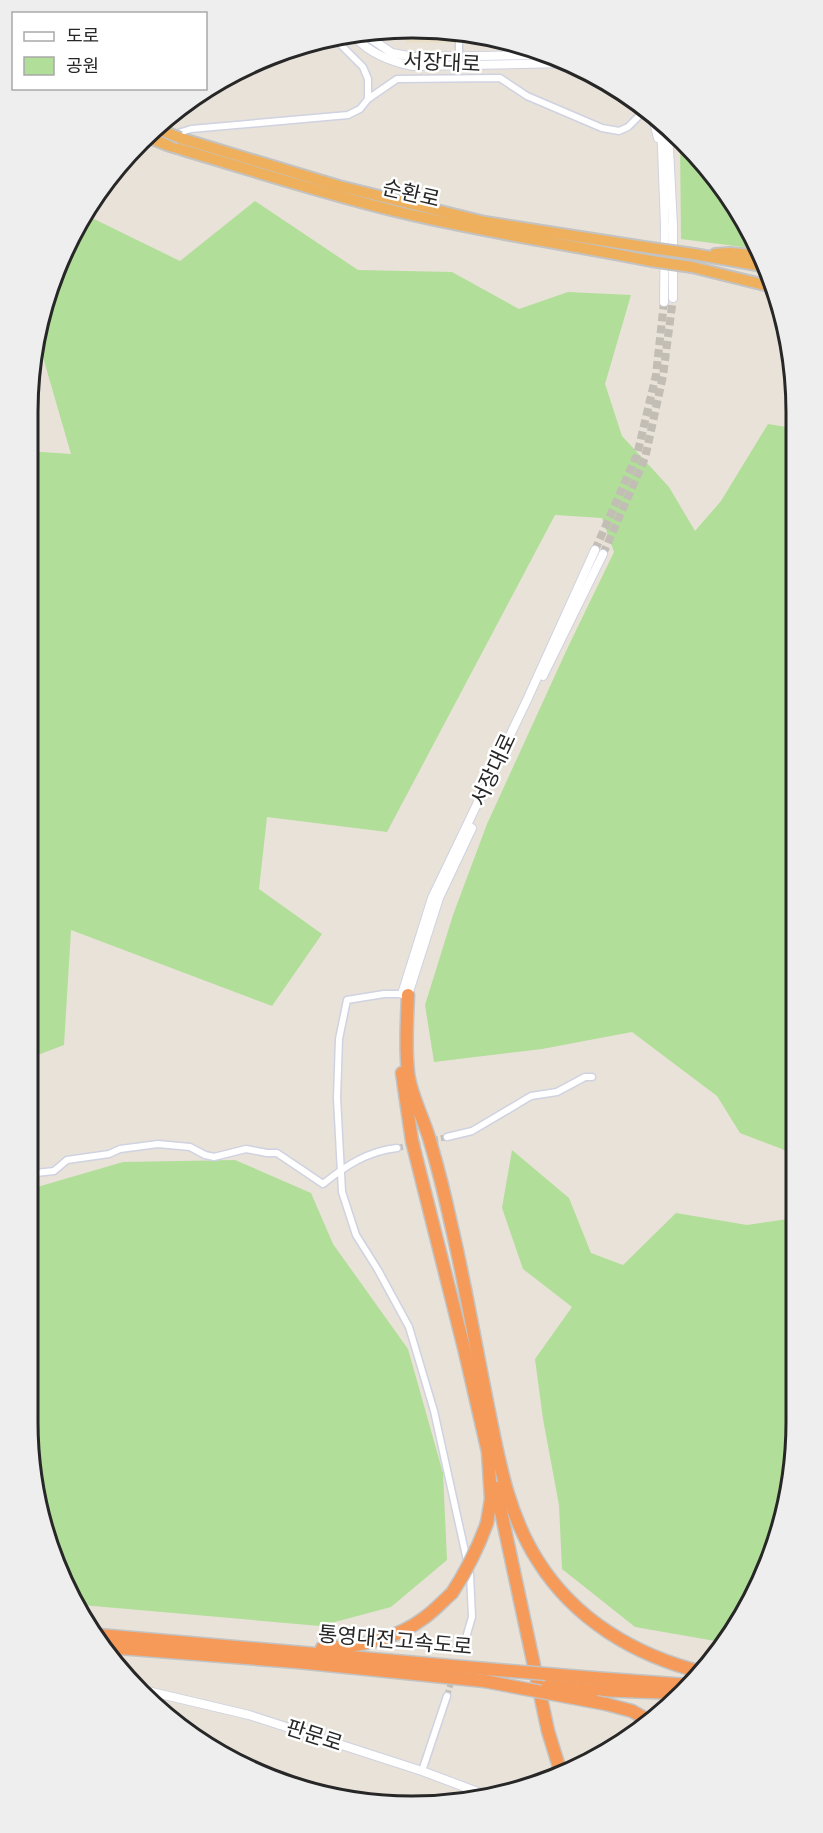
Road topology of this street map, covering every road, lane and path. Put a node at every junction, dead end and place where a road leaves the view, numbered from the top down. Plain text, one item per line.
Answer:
1 (373, 40) edge
2 (361, 41) edge
3 (459, 41) edge
4 (341, 45) edge
5 (526, 55) edge
6 (550, 64) edge
7 (460, 74) junction
8 (368, 99) junction
9 (640, 116) edge
10 (655, 128) edge
11 (164, 131) edge
12 (661, 133) edge
13 (155, 140) edge
14 (669, 140) edge
15 (152, 142) edge
16 (670, 142) edge
17 (669, 148) junction
18 (662, 159) junction
19 (694, 255) junction
20 (751, 255) edge
21 (756, 265) edge
22 (692, 267) junction
23 (761, 277) edge
24 (763, 284) edge
25 (673, 298) tunnel mouth
26 (664, 302) tunnel mouth
27 (599, 552) tunnel mouth
28 (405, 994) junction
29 (592, 1077) dead end
30 (447, 1137) tunnel mouth
31 (397, 1148) tunnel mouth
32 (340, 1170) junction
33 (38, 1173) edge
34 (488, 1452) junction
35 (503, 1483) junction
36 (106, 1636) edge
37 (114, 1648) edge
38 (281, 1650) junction
39 (462, 1651) dead end
40 (692, 1669) edge
41 (485, 1675) junction
42 (595, 1684) junction
43 (677, 1685) edge
44 (670, 1692) edge
45 (154, 1693) edge
46 (447, 1696) tunnel mouth
47 (641, 1716) edge
48 (565, 1762) edge
49 (559, 1765) edge
50 (422, 1771) junction
51 (472, 1790) edge

1 - 5 street, 서장대로
2 - 6 street, 서장대로
3 - 7 street, bridge
4 - 8 street
7 - 8 street
7 - 9 street
8 - 15 street
10 - 18 street
11 - 19 highway, 순환로, bridge
12 - 18 street
13 - 22 highway, 순환로, bridge
14 - 17 street
16 - 17 street
17 - 25 street
18 - 26 street
19 - 20 highway
19 - 21 highway
22 - 23 highway
22 - 24 highway
27 - 28 street, 서장대로
28 - 32 street
28 - 34 highway
28 - 35 highway
29 - 30 street
31 - 32 street
32 - 33 street
32 - 39 street
34 - 38 highway, bridge
34 - 49 highway
35 - 40 highway
35 - 48 highway
36 - 38 highway, 통영대전고속도로
37 - 41 highway, 통영대전고속도로
38 - 41 highway, 통영대전고속도로
41 - 42 highway, 통영대전고속도로, bridge
41 - 47 highway, bridge
42 - 43 highway, 통영대전고속도로
42 - 44 highway, 통영대전고속도로
45 - 50 street, 판문로
46 - 50 street
50 - 51 street, 판문로

